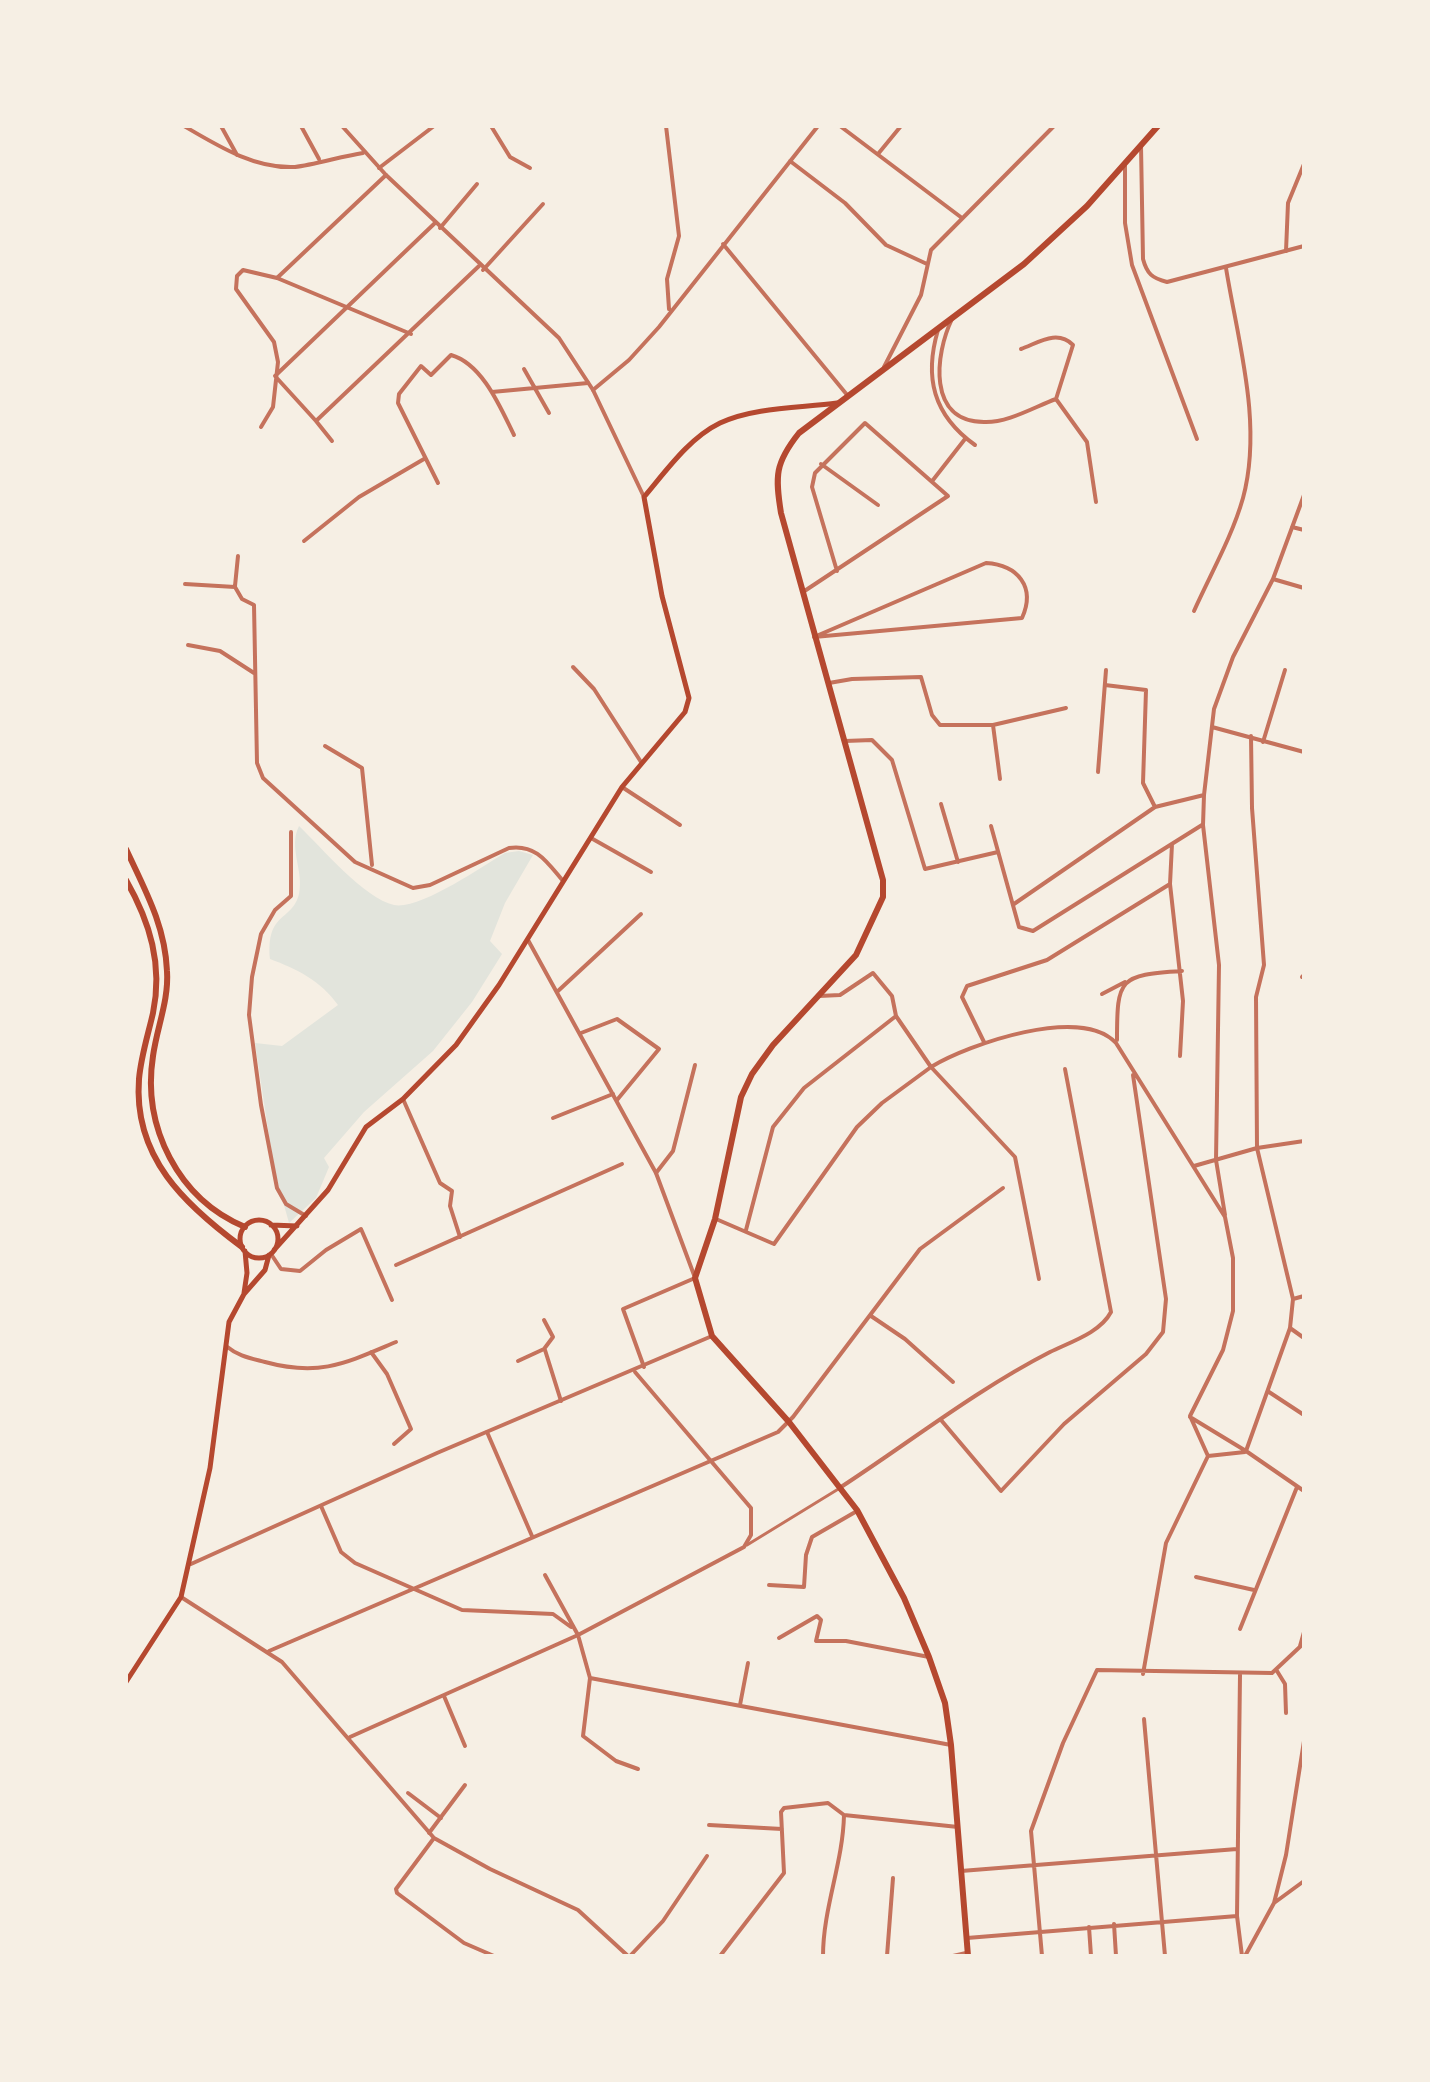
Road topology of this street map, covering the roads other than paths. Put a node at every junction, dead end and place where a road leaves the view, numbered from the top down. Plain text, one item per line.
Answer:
1 (184, 126) edge
2 (221, 126) edge
3 (301, 126) edge
4 (342, 126) edge
5 (434, 126) edge
6 (491, 126) edge
7 (666, 126) edge
8 (818, 126) edge
9 (840, 126) edge
10 (901, 126) edge
11 (1054, 126) edge
12 (1158, 126) edge
13 (1141, 146) junction
14 (363, 153) junction
15 (878, 154) junction
16 (237, 155) junction
17 (320, 160) junction
18 (790, 161) junction
19 (1125, 164) junction
20 (1304, 164) edge
21 (379, 168) junction
22 (530, 168) dead end
23 (386, 175) junction
24 (477, 184) dead end
25 (543, 204) dead end
26 (962, 218) junction
27 (435, 223) junction
28 (440, 228) junction
29 (723, 244) junction
30 (1304, 246) edge
31 (1286, 251) junction
32 (928, 265) junction
33 (481, 268) junction
34 (1226, 268) junction
35 (277, 278) junction
36 (346, 305) junction
37 (669, 312) junction
38 (952, 319) junction
39 (938, 330) junction
40 (411, 334) junction
41 (1021, 349) dead end
42 (524, 369) dead end
43 (881, 371) junction
44 (275, 376) junction
45 (588, 383) junction
46 (535, 389) junction
47 (593, 390) junction
48 (492, 392) junction
49 (848, 396) junction
50 (1056, 399) junction
51 (838, 403) junction
52 (549, 413) dead end
53 (316, 421) junction
54 (261, 427) dead end
55 (514, 435) dead end
56 (965, 439) junction
57 (1197, 439) dead end
58 (332, 441) dead end
59 (975, 445) dead end
60 (425, 459) junction
61 (820, 464) junction
62 (933, 480) junction
63 (438, 483) dead end
64 (1304, 495) edge
65 (644, 497) junction
66 (1096, 502) dead end
67 (878, 505) dead end
68 (1292, 527) junction
69 (1304, 530) edge
70 (304, 541) dead end
71 (238, 556) dead end
72 (837, 571) junction
73 (1273, 579) junction
74 (185, 584) dead end
75 (235, 587) junction
76 (1304, 588) edge
77 (803, 592) junction
78 (1194, 611) dead end
79 (814, 637) junction
80 (188, 645) dead end
81 (573, 667) dead end
82 (1106, 670) dead end
83 (1285, 670) dead end
84 (254, 673) junction
85 (827, 684) junction
86 (1105, 685) junction
87 (1066, 708) dead end
88 (993, 725) junction
89 (1212, 727) junction
90 (1251, 736) junction
91 (843, 742) junction
92 (1263, 742) junction
93 (325, 746) dead end
94 (1304, 752) edge
95 (641, 762) junction
96 (1098, 772) dead end
97 (1000, 779) dead end
98 (622, 787) junction
99 (1204, 795) junction
100 (941, 804) dead end
101 (1155, 807) junction
102 (680, 825) dead end
103 (1203, 825) junction
104 (991, 826) dead end
105 (291, 832) dead end
106 (591, 838) junction
107 (1172, 844) junction
108 (126, 849) edge
109 (998, 852) junction
110 (958, 862) junction
111 (372, 867) junction
112 (651, 872) dead end
113 (126, 880) edge
114 (564, 882) junction
115 (1170, 884) junction
116 (1014, 904) junction
117 (641, 914) dead end
118 (526, 937) junction
119 (1182, 971) junction
120 (1126, 981) junction
121 (558, 991) junction
122 (1102, 994) dead end
123 (817, 995) junction
124 (896, 1016) junction
125 (581, 1033) junction
126 (984, 1042) junction
127 (1116, 1043) junction
128 (1180, 1056) dead end
129 (695, 1065) dead end
130 (931, 1067) junction
131 (1065, 1069) dead end
132 (1133, 1073) junction
133 (613, 1094) junction
134 (403, 1099) junction
135 (617, 1100) junction
136 (553, 1118) dead end
137 (1304, 1141) edge
138 (1257, 1148) junction
139 (1216, 1160) junction
140 (622, 1164) dead end
141 (1194, 1166) junction
142 (656, 1173) junction
143 (1003, 1188) dead end
144 (306, 1216) junction
145 (1225, 1217) junction
146 (715, 1219) junction
147 (271, 1225) junction
148 (298, 1226) junction
149 (245, 1227) junction
150 (746, 1230) junction
151 (460, 1237) junction
152 (243, 1249) junction
153 (271, 1253) junction
154 (396, 1265) dead end
155 (695, 1278) junction
156 (1039, 1279) dead end
157 (244, 1294) junction
158 (1304, 1296) edge
159 (1293, 1299) junction
160 (392, 1300) dead end
161 (870, 1316) junction
162 (544, 1320) dead end
163 (1290, 1328) junction
164 (712, 1336) junction
165 (1304, 1338) edge
166 (396, 1342) dead end
167 (226, 1346) junction
168 (544, 1349) junction
169 (371, 1352) junction
170 (518, 1361) dead end
171 (644, 1367) junction
172 (635, 1372) junction
173 (953, 1382) dead end
174 (1269, 1392) junction
175 (561, 1401) junction
176 (1304, 1415) edge
177 (1190, 1416) junction
178 (941, 1420) junction
179 (789, 1422) junction
180 (487, 1432) junction
181 (394, 1444) dead end
182 (1246, 1451) junction
183 (1208, 1456) junction
184 (709, 1461) junction
185 (841, 1487) junction
186 (1297, 1487) junction
187 (1304, 1491) edge
188 (321, 1506) junction
189 (857, 1510) junction
190 (532, 1537) junction
191 (744, 1547) junction
192 (191, 1564) junction
193 (545, 1575) dead end
194 (1196, 1577) dead end
195 (769, 1585) dead end
196 (410, 1588) junction
197 (1254, 1590) junction
198 (181, 1597) junction
199 (1240, 1629) dead end
200 (1304, 1632) edge
201 (578, 1635) junction
202 (779, 1638) dead end
203 (1304, 1643) edge
204 (1300, 1648) junction
205 (269, 1651) junction
206 (929, 1657) junction
207 (748, 1663) dead end
208 (1277, 1671) junction
209 (1143, 1674) junction
210 (1240, 1675) junction
211 (590, 1678) junction
212 (126, 1682) edge
213 (444, 1696) junction
214 (740, 1705) junction
215 (1286, 1713) dead end
216 (1144, 1719) dead end
217 (350, 1737) junction
218 (1304, 1741) edge
219 (951, 1745) junction
220 (465, 1746) dead end
221 (638, 1769) dead end
222 (465, 1785) dead end
223 (408, 1793) dead end
224 (844, 1815) junction
225 (442, 1819) junction
226 (709, 1825) dead end
227 (959, 1828) junction
228 (782, 1829) junction
229 (432, 1836) junction
230 (1237, 1849) junction
231 (707, 1856) dead end
232 (1158, 1856) junction
233 (1034, 1867) junction
234 (961, 1871) junction
235 (893, 1878) dead end
236 (1304, 1881) edge
237 (1274, 1903) junction
238 (1237, 1916) junction
239 (1163, 1921) junction
240 (1114, 1924) junction
241 (1089, 1927) junction
242 (1041, 1931) junction
243 (967, 1938) junction
244 (968, 1954) edge
245 (494, 1956) edge
246 (629, 1956) edge
247 (720, 1956) edge
248 (823, 1956) edge
249 (887, 1956) edge
250 (953, 1956) edge
251 (1042, 1956) edge
252 (1091, 1956) edge
253 (1116, 1956) edge
254 (1165, 1956) edge
255 (1243, 1956) edge

1 - 16 street
2 - 16 street
3 - 17 street
4 - 14 street
5 - 21 street
6 - 22 street
7 - 37 street
8 - 18 street
9 - 15 street
10 - 15 street
11 - 26 street
12 - 13 main road
13 - 19 main road
13 - 34 street
14 - 17 street
14 - 21 street
15 - 26 street
16 - 17 street
18 - 29 street
18 - 32 street
19 - 38 main road
19 - 57 street
20 - 31 street
21 - 23 street
23 - 27 street
23 - 35 street
24 - 28 street
25 - 33 street
26 - 32 street
27 - 28 street
27 - 36 street
28 - 33 street
29 - 37 street
29 - 49 street
30 - 31 street
31 - 34 street
32 - 43 street
33 - 40 street
33 - 45 street
34 - 78 street
35 - 36 street
35 - 44 street
36 - 40 street
36 - 44 street
37 - 47 street
38 - 39 main road
38 - 50 street
39 - 43 main road
39 - 56 street
40 - 53 street
41 - 50 street
42 - 46 street
43 - 49 main road
44 - 53 street
44 - 54 street
45 - 46 street
45 - 47 street
46 - 48 street
46 - 52 street
47 - 65 street
48 - 55 street
48 - 60 street
49 - 51 main road
50 - 66 street
51 - 65 main road
51 - 77 main road
53 - 58 street
56 - 59 street
56 - 62 street
60 - 63 street
60 - 70 street
61 - 62 street
61 - 67 street
61 - 72 street
62 - 72 street
64 - 68 street
65 - 95 main road
68 - 69 street
68 - 73 street
71 - 75 street
72 - 77 street
73 - 76 street
73 - 89 street
74 - 75 street
75 - 84 street
77 - 79 main road
79 - 79 street
79 - 85 main road
80 - 84 street
81 - 95 street
82 - 86 street
83 - 92 street
84 - 111 street
85 - 88 street
85 - 91 main road
86 - 96 street
86 - 101 street
87 - 88 street
88 - 97 street
89 - 90 street
89 - 99 street
90 - 92 street
90 - 138 street
91 - 110 street
91 - 123 main road
92 - 94 street
93 - 111 street
95 - 98 main road
98 - 102 street
98 - 106 main road
99 - 101 street
99 - 103 street
100 - 110 street
101 - 116 street
103 - 107 street
103 - 139 street
104 - 109 street
105 - 144 street
106 - 112 street
106 - 114 main road
107 - 115 street
107 - 116 street
108 - 149 main road
109 - 110 street
109 - 116 street
111 - 114 street
113 - 152 main road
114 - 118 main road
115 - 119 street
115 - 126 street
117 - 121 street
118 - 121 street
118 - 134 main road
119 - 120 street
119 - 128 street
120 - 122 street
120 - 127 street
121 - 125 street
123 - 124 street
123 - 146 main road
124 - 130 street
124 - 150 street
125 - 133 street
125 - 135 street
126 - 127 street
126 - 130 street
127 - 132 street
129 - 142 street
130 - 150 street
130 - 156 street
131 - 178 street
132 - 141 street
132 - 178 street
133 - 135 street
133 - 136 street
134 - 144 main road
134 - 151 street
135 - 142 street
137 - 138 street
138 - 139 street
138 - 159 street
139 - 141 street
139 - 145 street
140 - 151 street
141 - 145 street
142 - 155 street
143 - 161 street
144 - 148 main road
145 - 177 street
146 - 150 street
146 - 155 main road
147 - 148 main road
147 - 149 main road
147 - 153 main road
148 - 153 main road
149 - 152 main road
151 - 154 street
152 - 153 main road
152 - 157 main road
153 - 157 main road
153 - 160 street
155 - 164 main road
155 - 171 street
157 - 167 main road
158 - 159 street
159 - 163 street
161 - 173 street
161 - 179 street
162 - 168 street
163 - 165 street
163 - 174 street
164 - 171 street
164 - 179 main road
166 - 169 street
167 - 169 street
167 - 192 main road
168 - 170 street
168 - 175 street
169 - 181 street
171 - 172 street
172 - 175 street
172 - 184 street
174 - 176 street
174 - 182 street
175 - 180 street
177 - 182 street
177 - 183 street
178 - 185 street
179 - 184 street
179 - 185 main road
180 - 188 street
180 - 190 street
182 - 183 street
182 - 186 street
183 - 209 street
184 - 190 street
184 - 191 street
185 - 189 main road
185 - 191 street
186 - 187 street
186 - 197 street
188 - 192 street
188 - 196 street
189 - 195 street
189 - 206 main road
190 - 196 street
191 - 201 street
192 - 198 main road
193 - 201 street
194 - 197 street
196 - 201 street
196 - 205 street
197 - 199 street
198 - 205 street
198 - 212 main road
200 - 204 street
201 - 211 street
201 - 213 street
202 - 206 street
203 - 204 street
204 - 208 street
205 - 217 street
206 - 219 main road
207 - 214 street
208 - 210 street
208 - 215 street
209 - 210 street
209 - 233 street
210 - 230 street
211 - 214 street
211 - 221 street
213 - 217 street
213 - 220 street
214 - 219 street
216 - 232 street
217 - 229 street
218 - 237 street
219 - 227 main road
222 - 225 street
223 - 225 street
224 - 227 street
224 - 228 street
224 - 248 street
225 - 229 street
226 - 228 street
227 - 234 main road
228 - 247 street
229 - 245 street
229 - 246 street
230 - 232 street
230 - 238 street
231 - 246 street
232 - 233 street
232 - 239 street
233 - 234 street
233 - 242 street
234 - 243 main road
235 - 249 street
236 - 237 street
237 - 255 street
238 - 239 street
238 - 255 street
239 - 240 street
239 - 254 street
240 - 241 street
240 - 253 street
241 - 242 street
241 - 252 street
242 - 243 street
242 - 251 street
243 - 244 main road
244 - 250 street

